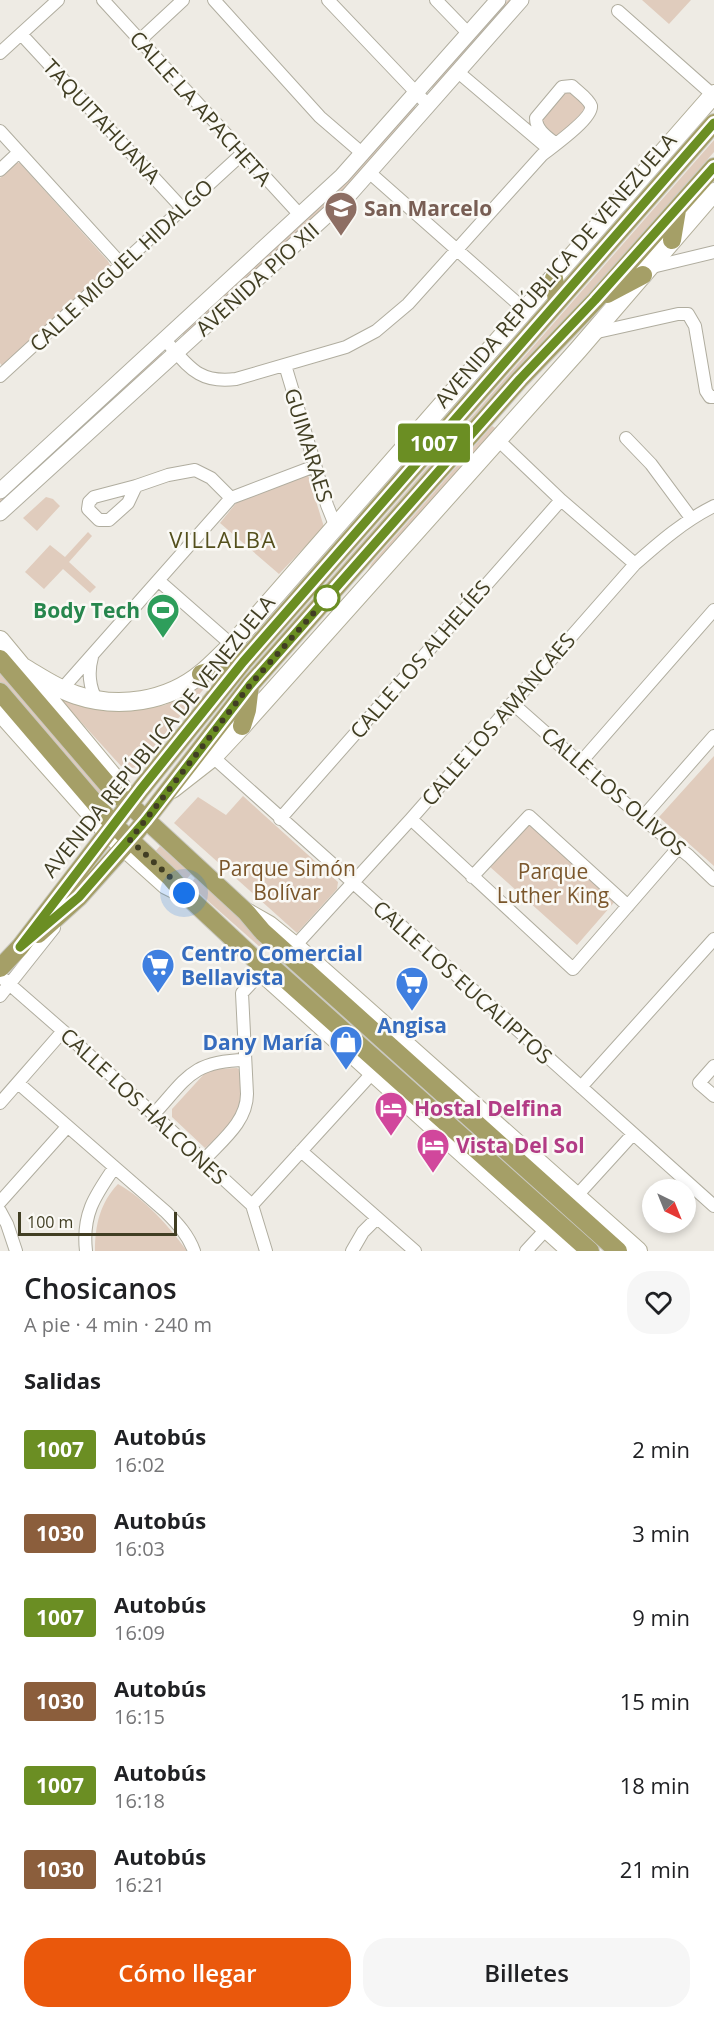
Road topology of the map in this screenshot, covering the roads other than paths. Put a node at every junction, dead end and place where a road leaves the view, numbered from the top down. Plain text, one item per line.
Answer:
1 (58, 0) edge
2 (103, 0) edge
3 (183, 0) edge
4 (214, 0) edge
5 (328, 0) edge
6 (436, 0) edge
7 (498, 0) edge
8 (521, 0) edge
9 (618, 11) dead end
10 (468, 33) junction
11 (21, 34) junction
12 (140, 40) junction
13 (0, 53) edge
14 (458, 72) junction
15 (416, 94) junction
16 (713, 95) edge
17 (428, 105) junction
18 (714, 123) edge
19 (0, 131) edge
20 (552, 147) junction
21 (19, 152) junction
22 (243, 153) junction
23 (363, 154) junction
24 (714, 167) edge
25 (0, 170) edge
26 (370, 173) junction
27 (714, 192) edge
28 (182, 208) junction
29 (677, 209) junction
30 (300, 215) junction
31 (672, 240) junction
32 (456, 249) junction
33 (714, 252) edge
34 (122, 265) junction
35 (645, 271) junction
36 (581, 273) junction
37 (557, 275) junction
38 (595, 300) junction
39 (557, 302) junction
40 (525, 310) junction
41 (593, 333) junction
42 (164, 339) junction
43 (176, 352) junction
44 (285, 365) junction
45 (0, 375) edge
46 (714, 397) edge
47 (626, 438) dead end
48 (498, 440) junction
49 (315, 466) junction
50 (136, 486) dead end
51 (0, 491) edge
52 (231, 498) junction
53 (561, 500) junction
54 (714, 506) edge
55 (0, 513) edge
56 (691, 518) junction
57 (335, 525) junction
58 (635, 564) junction
59 (159, 580) junction
60 (714, 610) edge
61 (0, 640) edge
62 (232, 645) junction
63 (92, 656) junction
64 (0, 659) edge
65 (243, 662) junction
66 (23, 668) junction
67 (201, 674) junction
68 (250, 685) junction
69 (62, 689) junction
70 (0, 692) edge
71 (218, 692) junction
72 (97, 700) junction
73 (512, 703) junction
74 (233, 707) junction
75 (0, 712) edge
76 (242, 726) junction
77 (714, 736) edge
78 (213, 757) junction
79 (580, 763) junction
80 (169, 792) junction
81 (129, 804) junction
82 (642, 818) junction
83 (280, 819) junction
84 (411, 819) junction
85 (146, 820) junction
86 (110, 828) junction
87 (126, 844) junction
88 (678, 848) junction
89 (472, 877) junction
90 (714, 880) edge
91 (352, 883) junction
92 (79, 897) junction
93 (628, 906) junction
94 (246, 912) junction
95 (714, 939) edge
96 (295, 946) junction
97 (20, 947) junction
98 (261, 965) junction
99 (0, 968) edge
100 (0, 976) edge
101 (10, 984) junction
102 (0, 996) edge
103 (63, 1031) junction
104 (245, 1060) junction
105 (714, 1066) edge
106 (377, 1068) junction
107 (18, 1083) junction
108 (581, 1087) junction
109 (714, 1096) edge
110 (0, 1103) edge
111 (154, 1114) junction
112 (67, 1127) junction
113 (633, 1134) junction
114 (301, 1151) junction
115 (204, 1160) junction
116 (114, 1168) junction
117 (0, 1202) edge
118 (252, 1205) junction
119 (714, 1206) edge
120 (0, 1211) edge
121 (561, 1213) junction
122 (377, 1218) junction
123 (16, 1251) edge
124 (87, 1251) edge
125 (194, 1251) edge
126 (266, 1251) edge
127 (352, 1251) edge
128 (415, 1251) edge
129 (526, 1251) edge
130 (571, 1251) edge
131 (590, 1251) edge
132 (618, 1251) edge
133 (638, 1251) edge

1 - 11 street
2 - 12 street, CALLE LA APACHETA
3 - 12 street
4 - 23 street
5 - 15 street
6 - 10 street
7 - 10 street, AVENIDA PIO XII
8 - 14 street, AVENIDA PIO XII
9 - 16 street
10 - 15 street, AVENIDA PIO XII
11 - 13 street
11 - 28 street, TAQUITAHUANA
12 - 22 street, CALLE LA APACHETA
14 - 17 street, AVENIDA PIO XII
14 - 20 street
15 - 17 street
15 - 23 street, AVENIDA PIO XII
16 - 37 main road
17 - 26 street, AVENIDA PIO XII
18 - 36 main road, AVENIDA REPÚBLICA DE VENEZUELA
19 - 21 street
20 - 20 street
20 - 32 street
21 - 25 street
21 - 34 street
22 - 28 street, CALLE MIGUEL HIDALGO
22 - 30 street, CALLE LA APACHETA
23 - 30 street, AVENIDA PIO XII
24 - 29 main road, AVENIDA REPÚBLICA DE VENEZUELA
26 - 32 street
26 - 43 street, AVENIDA PIO XII
27 - 31 main road
28 - 34 street, CALLE MIGUEL HIDALGO
29 - 31 main road
29 - 38 main road, AVENIDA REPÚBLICA DE VENEZUELA
30 - 42 street, AVENIDA PIO XII
31 - 35 main road
32 - 40 street
32 - 44 street
33 - 35 street
34 - 45 street, CALLE MIGUEL HIDALGO
35 - 38 main road
35 - 41 main road
36 - 37 main road
36 - 39 main road, AVENIDA REPÚBLICA DE VENEZUELA
37 - 39 main road
37 - 40 main road
38 - 68 main road, AVENIDA REPÚBLICA DE VENEZUELA
39 - 65 main road, AVENIDA REPÚBLICA DE VENEZUELA
40 - 57 main road
41 - 46 street
41 - 48 main road
42 - 43 street
42 - 51 street, AVENIDA PIO XII
43 - 44 street
43 - 55 street, AVENIDA PIO XII
44 - 49 street, GUIMARAES
47 - 56 street
48 - 53 street
48 - 76 main road
49 - 52 street
49 - 57 street, GUIMARAES
50 - 52 street
52 - 59 street
53 - 58 street
53 - 83 street, CALLE LOS ALHELÍES
54 - 56 street, CALLE LOS AMANCAES
56 - 58 street, CALLE LOS AMANCAES
57 - 62 main road
58 - 73 street, CALLE LOS AMANCAES
59 - 62 street
59 - 63 street
60 - 79 street
61 - 66 main road
62 - 67 main road
63 - 69 street
63 - 72 street
64 - 81 main road
65 - 67 main road
65 - 71 main road, AVENIDA REPÚBLICA DE VENEZUELA
66 - 69 main road
66 - 81 main road
67 - 72 main road
68 - 74 main road, AVENIDA REPÚBLICA DE VENEZUELA
68 - 76 main road
69 - 72 main road
70 - 86 main road
71 - 74 main road
71 - 81 main road, AVENIDA REPÚBLICA DE VENEZUELA
73 - 79 street, CALLE LOS OLIVOS
73 - 84 street, CALLE LOS AMANCAES
74 - 80 main road, AVENIDA REPÚBLICA DE VENEZUELA
75 - 86 main road
76 - 78 main road
77 - 82 street
78 - 80 main road
78 - 83 street, CALLE LOS EUCALIPTOS
79 - 82 street, CALLE LOS OLIVOS
80 - 85 main road, AVENIDA REPÚBLICA DE VENEZUELA
81 - 85 main road
81 - 86 main road, AVENIDA REPÚBLICA DE VENEZUELA
81 - 87 main road
82 - 88 street, CALLE LOS OLIVOS
83 - 91 street, CALLE LOS EUCALIPTOS
84 - 89 street
84 - 91 street, CALLE LOS AMANCAES
85 - 87 main road, AVENIDA REPÚBLICA DE VENEZUELA
85 - 94 main road
86 - 87 main road
86 - 97 main road, AVENIDA REPÚBLICA DE VENEZUELA
87 - 92 main road, AVENIDA REPÚBLICA DE VENEZUELA
87 - 98 main road
88 - 90 street, CALLE LOS OLIVOS
88 - 93 street
89 - 93 street
89 - 93 street
91 - 96 street, CALLE LOS AMANCAES
91 - 108 street, CALLE LOS EUCALIPTOS
92 - 97 main road, AVENIDA REPÚBLICA DE VENEZUELA
92 - 101 street
94 - 96 main road
94 - 121 main road
95 - 108 street
96 - 121 main road
97 - 99 main road, AVENIDA REPÚBLICA DE VENEZUELA
98 - 104 street
98 - 106 main road
100 - 101 street, CALLE LOS HALCONES
101 - 102 street
101 - 103 street, CALLE LOS HALCONES
103 - 107 street
103 - 111 street, CALLE LOS HALCONES
104 - 111 street
104 - 115 street
105 - 109 street
106 - 114 street
106 - 121 main road
107 - 110 street
107 - 112 street
108 - 113 street, CALLE LOS EUCALIPTOS
111 - 115 street, CALLE LOS HALCONES
112 - 116 street
112 - 117 street
113 - 119 street, CALLE LOS EUCALIPTOS
113 - 121 street
114 - 118 street
114 - 122 street
115 - 118 street, CALLE LOS HALCONES
116 - 124 street
116 - 125 street
118 - 126 street, CALLE LOS HALCONES
120 - 123 street
121 - 129 street
121 - 130 main road
121 - 131 main road
121 - 132 main road
121 - 133 main road
122 - 127 street
122 - 128 street

